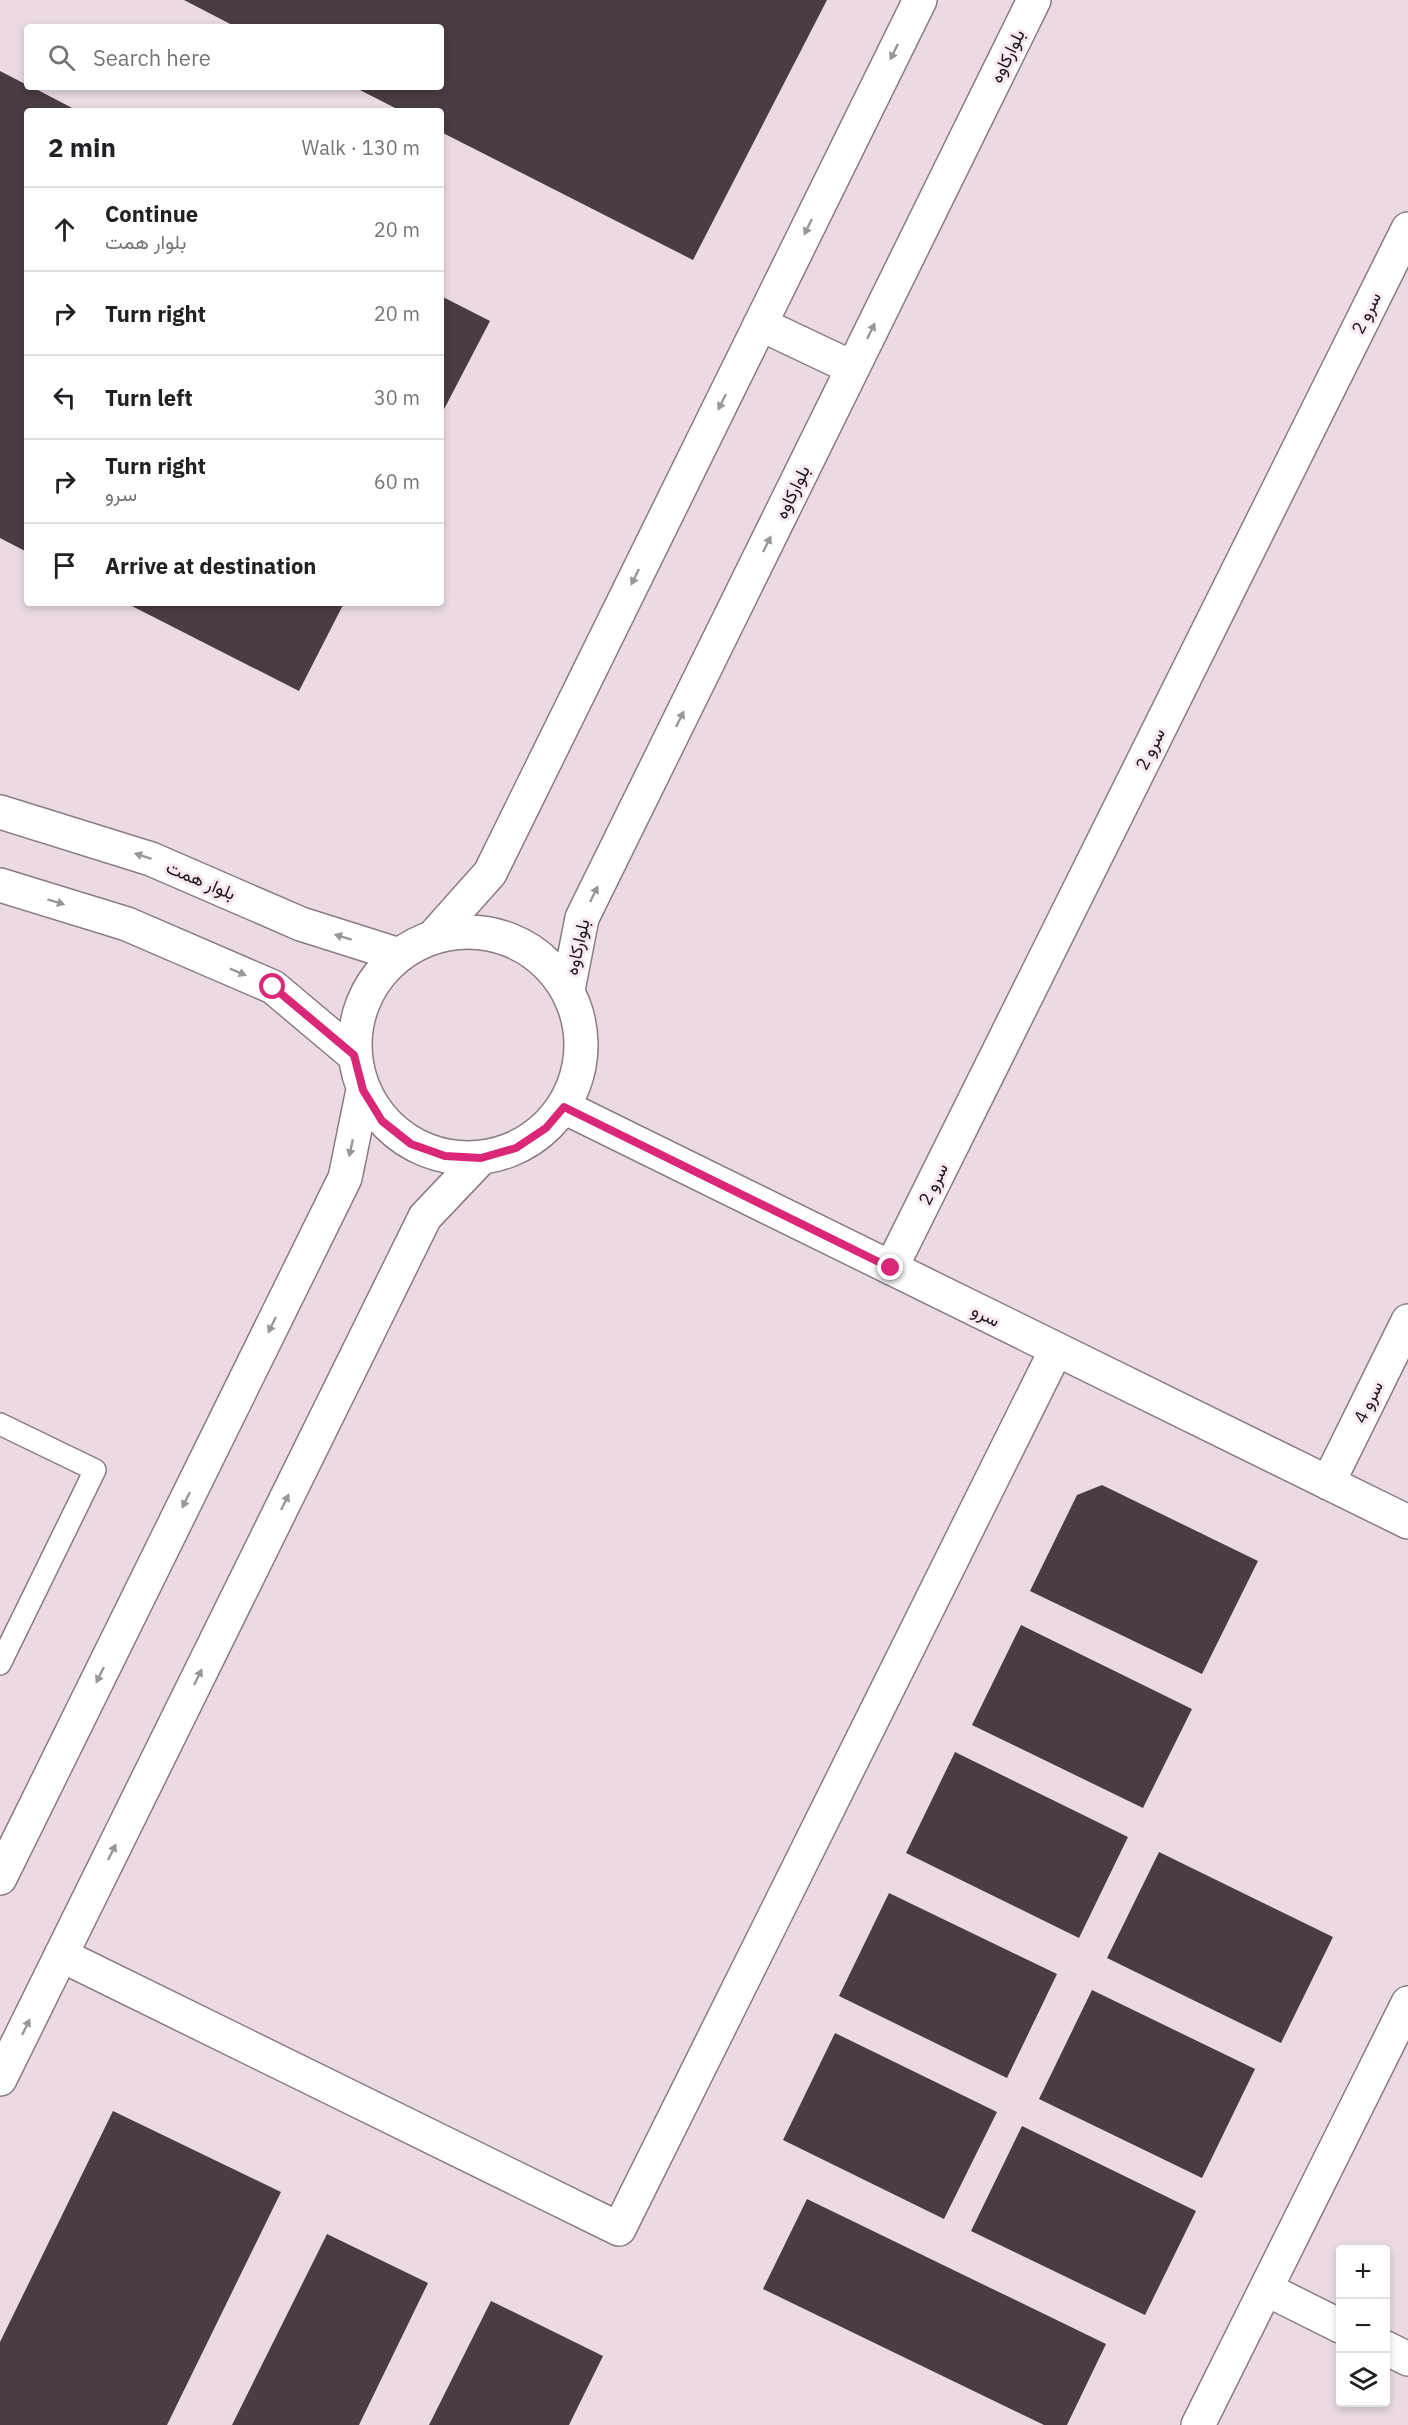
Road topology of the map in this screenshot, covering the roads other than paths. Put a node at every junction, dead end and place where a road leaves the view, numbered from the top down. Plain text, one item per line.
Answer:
1 (920, 0) edge
2 (1034, 0) edge
3 (1408, 229) edge
4 (760, 324) junction
5 (853, 368) junction
6 (0, 812) edge
7 (0, 885) edge
8 (433, 937) junction
9 (399, 955) junction
10 (568, 990) junction
11 (354, 1055) junction
12 (363, 1090) junction
13 (564, 1107) junction
14 (481, 1158) junction
15 (891, 1268) junction
16 (1408, 1321) edge
17 (1056, 1350) junction
18 (1, 1427) edge
19 (1328, 1483) junction
20 (1408, 1522) edge
21 (0, 1664) edge
22 (0, 1878) edge
23 (61, 1955) junction
24 (1408, 2003) edge
25 (0, 2079) edge
26 (1266, 2289) junction
27 (1336, 2323) edge
28 (1390, 2350) edge
29 (1408, 2359) edge
30 (1198, 2425) edge

1 -> 4 street
5 -> 2 street, بلوارکاوه
3 - 15 street, سرو 2
4 - 5 street
4 -> 8 street
10 -> 5 street, بلوارکاوه
9 -> 6 street, بلوار همت
7 -> 11 street
8 - 9 street
8 - 10 street
9 - 11 street
10 - 13 street
11 - 12 street
12 - 14 street
12 -> 22 street
13 - 14 street
13 - 15 street, سرو
23 -> 14 street
15 - 17 street, سرو
16 - 19 street, سرو 4
17 - 19 street, سرو
17 - 23 street
18 - 21 lane
19 - 20 street, سرو
25 -> 23 street
24 - 26 street
26 - 27 street
26 - 30 street
28 - 29 street

